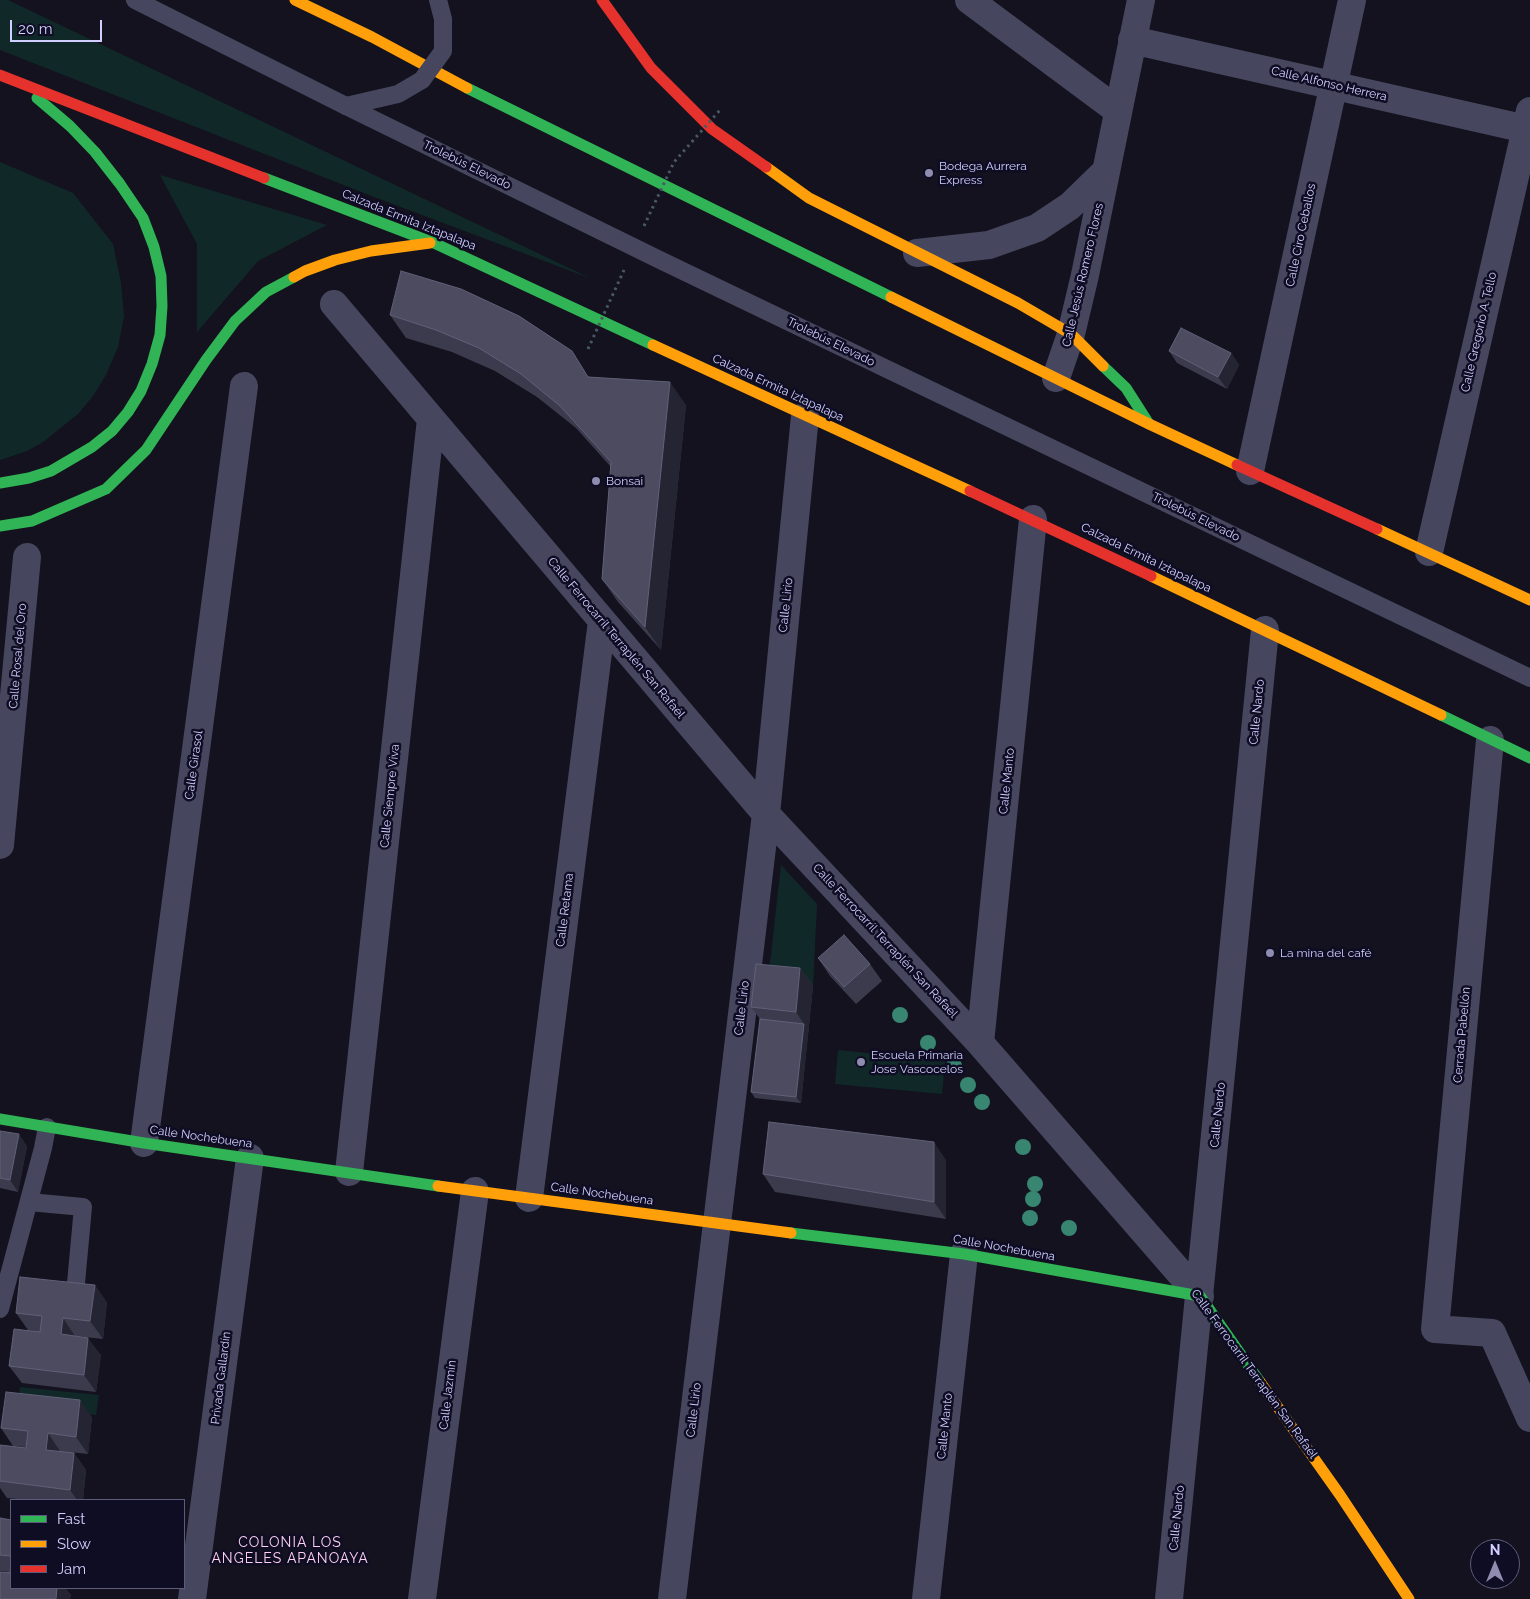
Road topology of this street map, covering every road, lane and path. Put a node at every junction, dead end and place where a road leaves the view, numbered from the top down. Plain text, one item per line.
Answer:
1 (135, 0) edge
2 (295, 0) edge
3 (438, 0) edge
4 (602, 0) edge
5 (970, 0) edge
6 (1141, 0) edge
7 (1352, 0) edge
8 (1132, 40) junction
9 (0, 75) edge
10 (15, 82) junction
11 (1334, 84) junction
12 (346, 106) junction
13 (1117, 110) junction
14 (1528, 120) edge
15 (1106, 171) junction
16 (434, 243) junction
17 (917, 253) junction
18 (334, 304) dead end
19 (1071, 334) junction
20 (1056, 378) junction
21 (244, 386) dead end
22 (805, 416) junction
23 (431, 419) junction
24 (1149, 424) junction
25 (1250, 471) junction
26 (0, 483) edge
27 (1034, 519) junction
28 (0, 526) edge
29 (1429, 552) junction
30 (27, 557) dead end
31 (1530, 600) edge
32 (602, 621) junction
33 (1265, 630) junction
34 (1530, 678) edge
35 (1490, 740) junction
36 (1530, 758) edge
37 (766, 814) junction
38 (0, 845) edge
39 (980, 1043) junction
40 (0, 1119) edge
41 (47, 1127) junction
42 (144, 1143) junction
43 (250, 1158) junction
44 (349, 1172) junction
45 (474, 1191) junction
46 (529, 1198) junction
47 (29, 1202) junction
48 (715, 1224) junction
49 (964, 1254) junction
50 (76, 1282) edge
51 (1200, 1296) junction
52 (0, 1309) edge
53 (1530, 1418) edge
54 (192, 1599) edge
55 (422, 1599) edge
56 (672, 1599) edge
57 (926, 1599) edge
58 (1169, 1599) edge
59 (1409, 1599) edge

1 - 12 lane, Trolebús Elevado
2 - 20 main road
3 - 12 lane, bridge
4 - 17 main road
5 - 13 street
6 - 8 street, Calle Jesús Romero Flores
7 - 11 street, Calle Ciro Ceballos
8 - 11 street, Calle Alfonso Herrera
8 - 13 street, Calle Jesús Romero Flores
9 - 10 main road, Calzada Ermita Iztapalapa
10 - 16 main road, Calzada Ermita Iztapalapa
10 - 26 main road
11 - 14 street, Calle Alfonso Herrera
11 - 25 street, Calle Ciro Ceballos
12 - 34 lane, Trolebús Elevado, bridge
13 - 15 street, Calle Jesús Romero Flores
14 - 29 street, Calle Gregorio A. Tello
15 - 17 street, Calle Jesús Romero Flores
15 - 19 street, Calle Jesús Romero Flores
16 - 22 main road, Calzada Ermita Iztapalapa
16 - 28 main road
17 - 19 main road
18 - 23 street, Calle Ferrocarril Terraplén San Rafaél
19 - 20 street, Calle Jesús Romero Flores
19 - 24 main road
20 - 24 main road
21 - 42 street, Calle Girasol
22 - 27 main road, Calzada Ermita Iztapalapa
22 - 37 street, Calle Lirio
23 - 32 street, Calle Ferrocarril Terraplén San Rafaél
23 - 44 street, Calle Siempre Viva
24 - 25 main road
25 - 29 main road
27 - 33 main road, Calzada Ermita Iztapalapa
27 - 39 street, Calle Manto
29 - 31 main road
30 - 38 street, Calle Rosal del Oro
32 - 37 street, Calle Ferrocarril Terraplén San Rafaél
32 - 46 street, Calle Retama
33 - 35 main road, Calzada Ermita Iztapalapa
33 - 51 street, Calle Nardo
35 - 36 main road, Calzada Ermita Iztapalapa
35 - 53 street, Cerrada Pabellón
37 - 39 street, Calle Ferrocarril Terraplén San Rafaél
37 - 48 street, Calle Lirio
39 - 51 street, Calle Ferrocarril Terraplén San Rafaél
40 - 41 main road, Calle Nochebuena
41 - 42 main road, Calle Nochebuena
41 - 47 lane
42 - 43 main road, Calle Nochebuena
43 - 44 main road, Calle Nochebuena
43 - 54 street, Privada Gallardín
44 - 45 main road, Calle Nochebuena
45 - 46 main road, Calle Nochebuena
45 - 55 street, Calle Jazmín
46 - 48 main road, Calle Nochebuena
47 - 50 lane
47 - 52 lane
48 - 49 main road, Calle Nochebuena
48 - 56 street, Calle Lirio
49 - 51 main road, Calle Nochebuena
49 - 57 street, Calle Manto
51 - 58 street, Calle Nardo
51 - 59 main road, Calle Ferrocarril Terraplén San Rafaél

